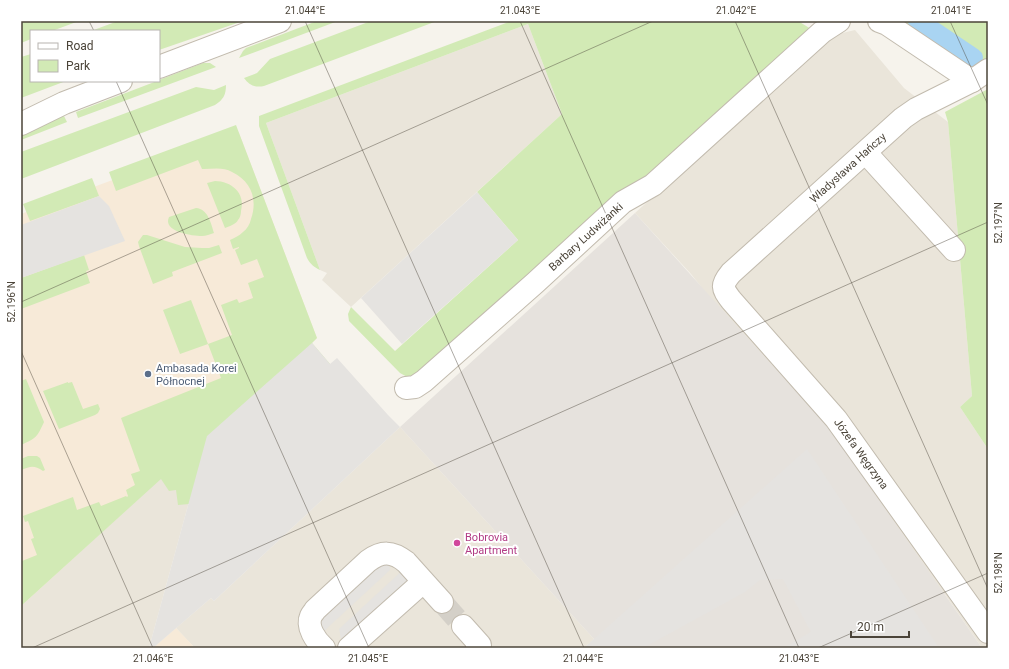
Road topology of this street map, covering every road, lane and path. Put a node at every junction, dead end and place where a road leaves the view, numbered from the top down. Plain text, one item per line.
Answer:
1 (280, 21) edge
2 (839, 21) edge
3 (879, 21) edge
4 (160, 67) edge
5 (980, 76) edge
6 (118, 82) edge
7 (64, 103) junction
8 (21, 109) edge
9 (21, 124) edge
10 (866, 153) junction
11 (954, 250) dead end
12 (724, 286) joint
13 (406, 388) dead end
14 (423, 582) junction
15 (442, 602) tunnel mouth
16 (463, 626) tunnel mouth
17 (988, 632) edge
18 (324, 648) edge
19 (349, 648) edge
20 (477, 648) edge

1 - 4 street
2 - 13 street, Barbary Ludwiżanki
3 - 5 street
5 - 10 street, Władysława Hańczy
6 - 7 street
7 - 8 street
7 - 9 street
10 - 11 street
10 - 12 street, Władysława Hańczy
12 - 17 street, Józefa Węgrzyna
14 - 15 street
14 - 18 street
14 - 19 street
16 - 20 street

